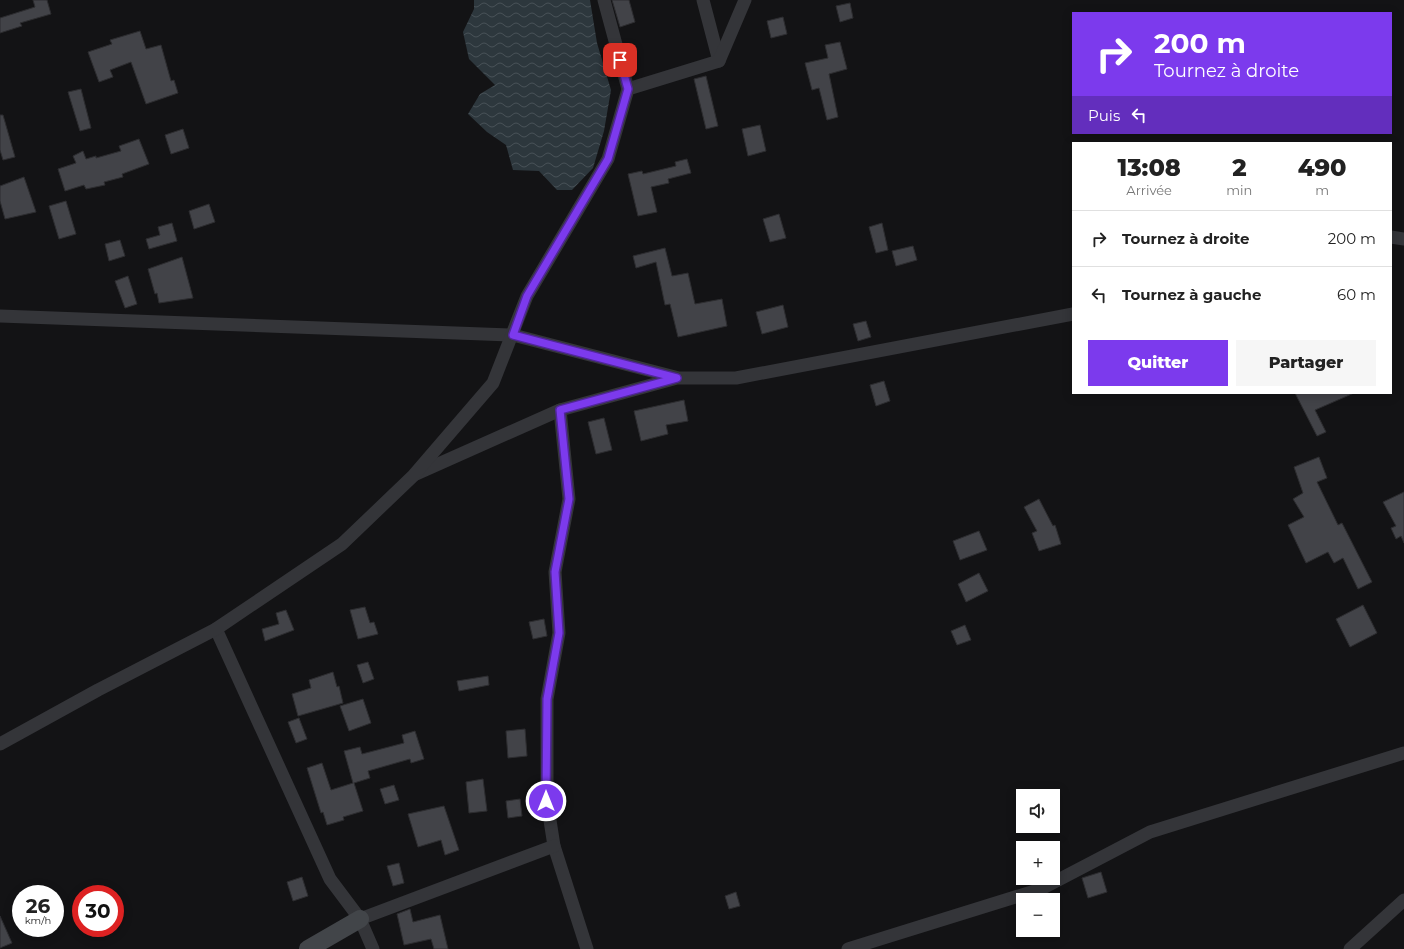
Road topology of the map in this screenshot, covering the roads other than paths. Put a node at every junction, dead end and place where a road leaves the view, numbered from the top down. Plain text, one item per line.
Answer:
1 (604, 0) edge
2 (703, 0) edge
3 (745, 0) edge
4 (719, 62) junction
5 (628, 89) junction
6 (1392, 237) edge
7 (1404, 239) edge
8 (1072, 314) edge
9 (0, 316) edge
10 (513, 335) junction
11 (677, 378) junction
12 (560, 410) junction
13 (413, 476) junction
14 (216, 629) junction
15 (0, 744) edge
16 (1404, 753) edge
17 (554, 846) junction
18 (1404, 900) edge
19 (360, 919) junction
20 (308, 949) edge
21 (373, 949) edge
22 (587, 949) edge
23 (848, 949) edge
24 (1350, 949) edge

1 - 5 street
2 - 4 street
3 - 4 street
4 - 5 street
5 - 10 street
6 - 7 street
8 - 11 street
9 - 10 street
10 - 11 street
10 - 13 street
11 - 12 street
12 - 13 street
12 - 17 street
13 - 14 street
14 - 15 street
14 - 19 street
16 - 23 street
17 - 19 street
17 - 22 street
18 - 24 street
19 - 20 street
19 - 21 street

